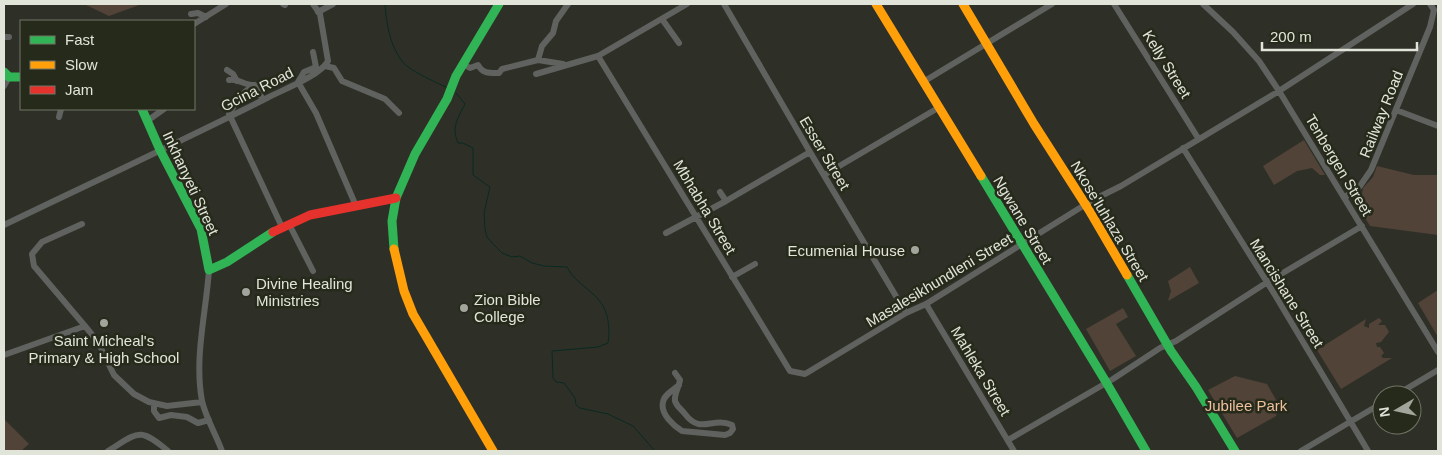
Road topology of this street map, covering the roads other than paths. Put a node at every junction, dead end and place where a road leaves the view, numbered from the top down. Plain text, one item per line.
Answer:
1 (226, 4) edge
2 (313, 4) edge
3 (333, 4) edge
4 (494, 4) edge
5 (499, 4) edge
6 (568, 4) edge
7 (687, 4) edge
8 (724, 4) edge
9 (876, 4) edge
10 (963, 4) edge
11 (1052, 4) edge
12 (1114, 4) edge
13 (1203, 4) edge
14 (1413, 4) edge
15 (1430, 4) edge
16 (318, 12) junction
17 (190, 14) dead end
18 (206, 17) junction
19 (662, 18) junction
20 (195, 23) edge
21 (680, 43) dead end
22 (987, 44) junction
23 (312, 52) dead end
24 (598, 56) junction
25 (538, 60) junction
26 (463, 64) junction
27 (567, 64) junction
28 (325, 66) junction
29 (227, 70) dead end
30 (536, 74) dead end
31 (7, 75) edge
32 (454, 76) junction
33 (20, 77) edge
34 (228, 80) dead end
35 (238, 82) junction
36 (298, 82) junction
37 (923, 82) junction
38 (255, 85) junction
39 (4, 86) edge
40 (1279, 91) junction
41 (263, 100) junction
42 (938, 108) junction
43 (61, 110) edge
44 (142, 110) edge
45 (163, 110) edge
46 (1396, 110) junction
47 (399, 113) dead end
48 (230, 115) junction
49 (59, 117) dead end
50 (147, 121) junction
51 (1438, 126) edge
52 (1198, 138) junction
53 (1183, 148) junction
54 (160, 150) junction
55 (810, 152) junction
56 (824, 175) junction
57 (720, 192) dead end
58 (1344, 198) junction
59 (393, 199) junction
60 (726, 201) junction
61 (356, 206) junction
62 (1085, 206) junction
63 (697, 217) junction
64 (82, 224) dead end
65 (4, 225) edge
66 (285, 225) junction
67 (1362, 226) junction
68 (666, 233) dead end
69 (1022, 244) junction
70 (755, 264) dead end
71 (209, 270) junction
72 (313, 271) dead end
73 (732, 277) junction
74 (1266, 283) junction
75 (926, 304) junction
76 (906, 313) junction
77 (85, 326) junction
78 (1168, 344) junction
79 (1438, 352) edge
80 (4, 355) edge
81 (1438, 370) edge
82 (790, 371) joint
83 (675, 372) dead end
84 (1106, 382) junction
85 (679, 385) junction
86 (1413, 385) edge
87 (202, 402) junction
88 (154, 403) junction
89 (1372, 409) edge
90 (209, 420) junction
91 (1351, 422) junction
92 (1008, 440) junction
93 (108, 451) edge
94 (168, 451) edge
95 (222, 451) edge
96 (488, 451) edge
97 (493, 451) edge
98 (1014, 451) edge
99 (1146, 451) edge
100 (1234, 451) edge
101 (1301, 451) edge
102 (1368, 451) edge

1 - 18 street
2 - 16 street
3 - 16 street
4 - 32 main road
5 - 26 main road
6 - 25 street
7 - 19 street
8 - 55 street, Esser Street
9 - 37 main road, Ngwane Street
10 - 22 main road, Nkose'luhlaza Street
11 - 22 street
12 - 52 street, Kelly Street
13 - 40 street, Tenbergen Street
14 - 40 street, Masalesikhundleni Street
15 - 46 street, Railway Road
16 - 28 street
17 - 18 street
18 - 20 street
19 - 21 street
19 - 24 street
22 - 37 street
22 - 62 main road, Nkose'luhlaza Street
23 - 36 street
24 - 27 street
24 - 63 street, Mbhabha Street
25 - 26 street
25 - 27 street
26 - 32 main road
27 - 30 street
28 - 36 street, Gcina Road
28 - 47 street
29 - 35 street
31 - 33 main road
31 - 39 street
32 - 59 main road
34 - 35 street
35 - 38 street
36 - 41 street, Gcina Road
36 - 61 street
37 - 42 main road, Ngwane Street
38 - 41 street
38 - 48 street
40 - 52 street, Masalesikhundleni Street
40 - 58 street, Tenbergen Street
41 - 48 street, Gcina Road
42 - 56 street
42 - 69 main road, Ngwane Street
43 - 49 street
44 - 50 main road, Inkhanyeti Street
45 - 50 street
46 - 51 street
46 - 58 street, Railway Road
48 - 54 street, Gcina Road
48 - 66 street
50 - 54 main road, Inkhanyeti Street
52 - 53 street, Masalesikhundleni Street
53 - 62 street, Masalesikhundleni Street
53 - 74 street, Mancishane Street
54 - 65 street, Gcina Road
54 - 71 main road, Inkhanyeti Street
55 - 56 street, Esser Street
55 - 60 street
56 - 76 street, Esser Street
57 - 60 street
58 - 67 street, Tenbergen Street
59 - 61 main road
59 - 96 main road
59 - 97 main road
60 - 63 street
61 - 66 main road
62 - 69 street, Masalesikhundleni Street
62 - 78 main road, Nkose'luhlaza Street
63 - 68 street
63 - 73 street, Mbhabha Street
64 - 77 street
66 - 71 main road
66 - 72 street
67 - 74 street
67 - 79 street, Tenbergen Street
69 - 75 street, Masalesikhundleni Street
69 - 84 main road, Ngwane Street
70 - 73 street
71 - 87 street
73 - 82 street, Mbhabha Street
74 - 78 street
74 - 91 street, Mancishane Street
75 - 76 street, Masalesikhundleni Street
75 - 92 street, Mahleka Street
76 - 82 street, Masalesikhundleni Street
77 - 80 street
77 - 88 street
78 - 84 street
78 - 100 main road, Nkose'luhlaza Street
81 - 86 street
83 - 85 street
84 - 92 street
84 - 99 main road, Ngwane Street
85 - 85 street
87 - 88 street
87 - 90 street
88 - 90 street
89 - 91 street
90 - 95 street
91 - 101 street
91 - 102 street, Mancishane Street
92 - 98 street, Mahleka Street
93 - 94 street

